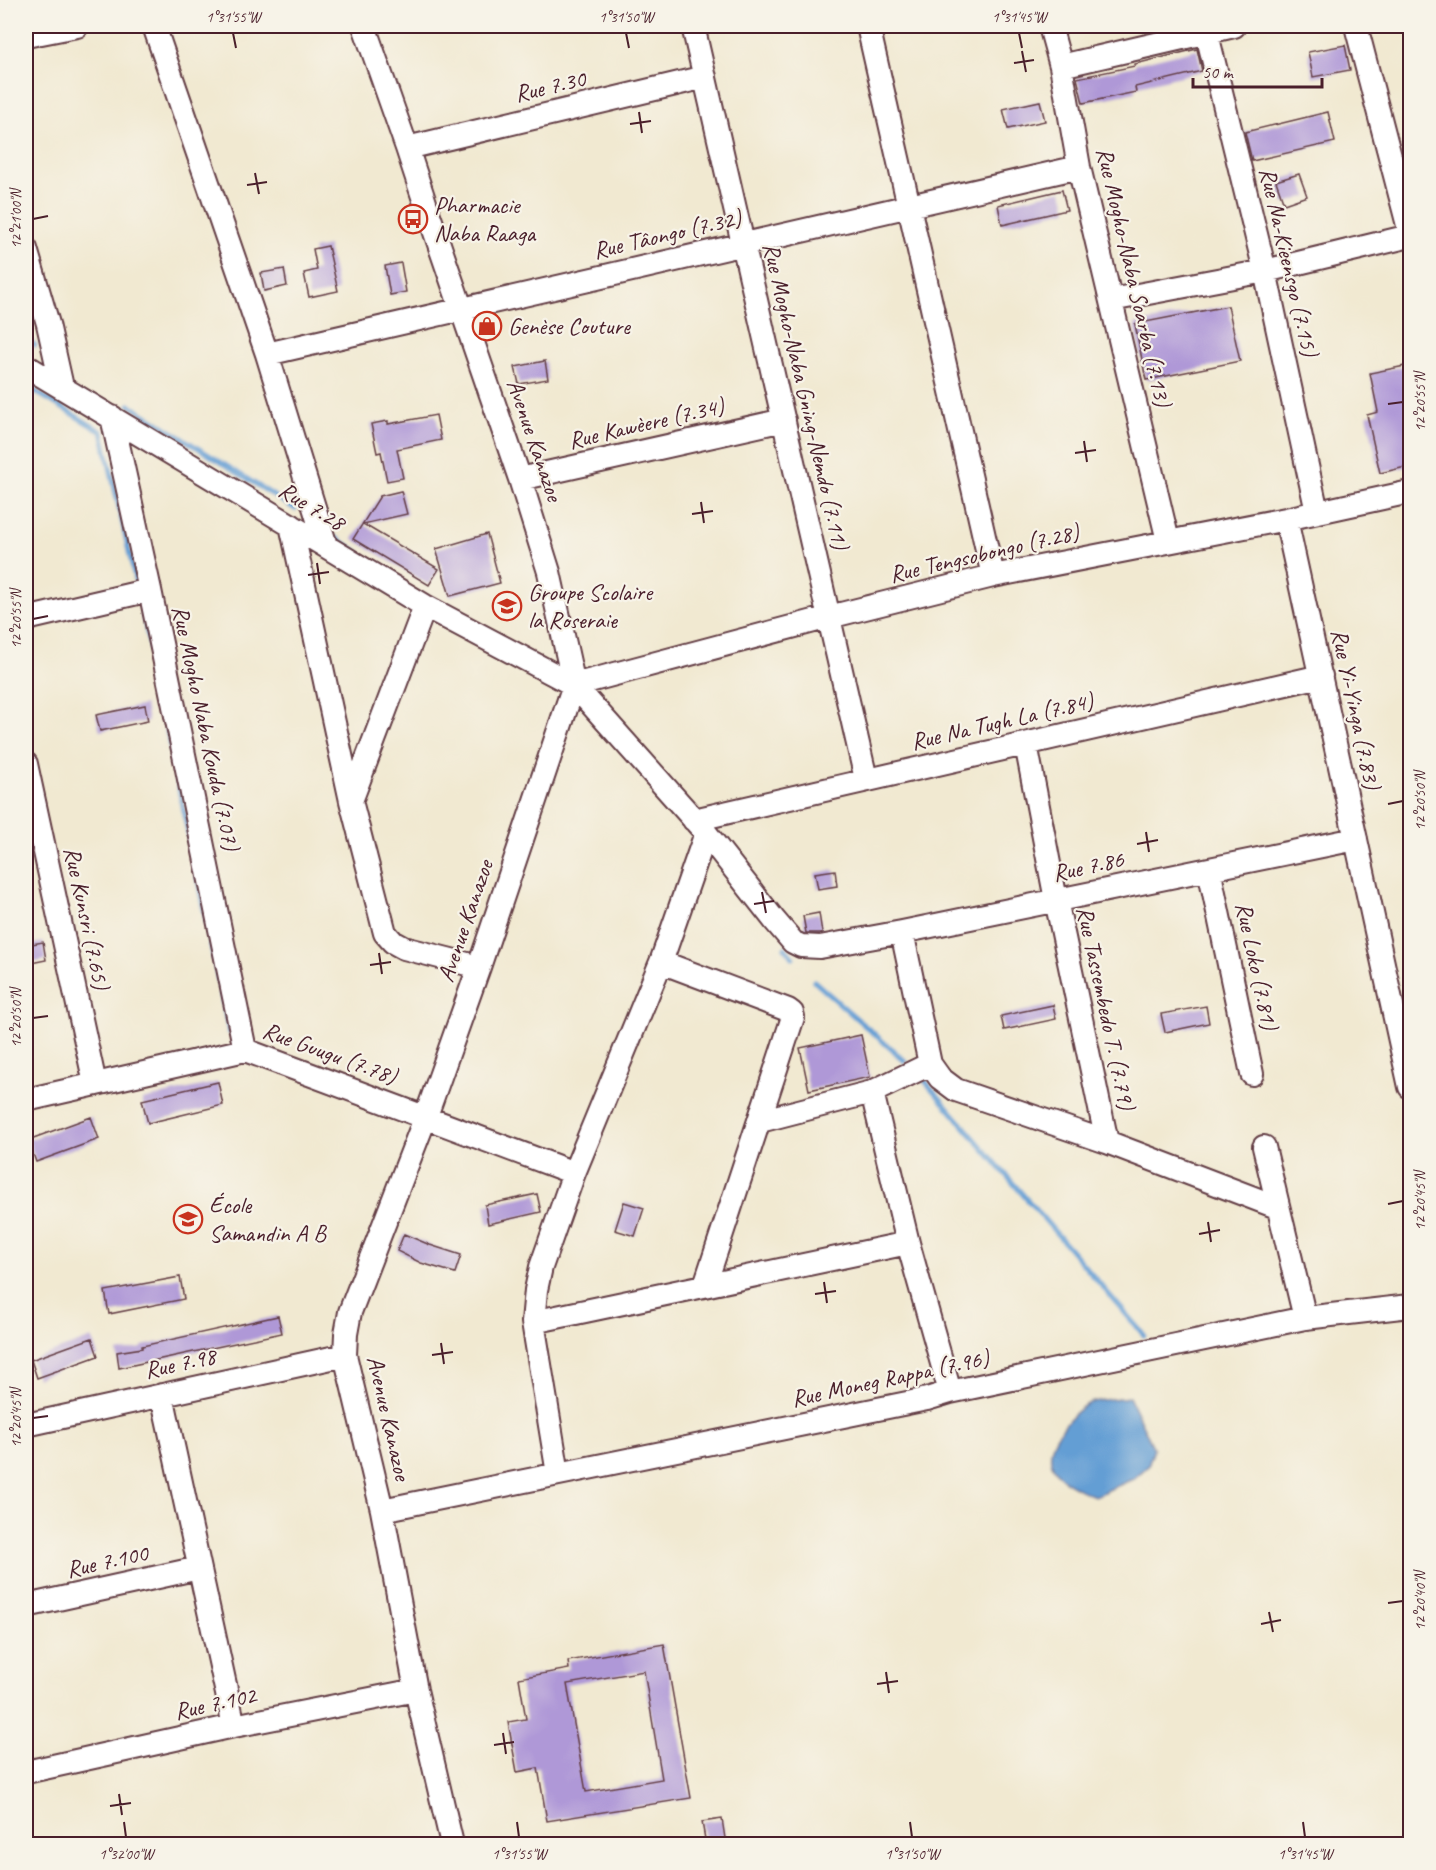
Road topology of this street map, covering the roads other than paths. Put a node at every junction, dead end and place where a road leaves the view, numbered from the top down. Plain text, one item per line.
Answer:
1 (76, 26) edge
2 (154, 26) edge
3 (364, 26) edge
4 (693, 26) edge
5 (868, 26) edge
6 (1050, 26) edge
7 (1234, 26) edge
8 (1356, 26) edge
9 (1206, 29) edge
10 (26, 36) edge
11 (1061, 66) junction
12 (705, 76) junction
13 (407, 148) junction
14 (1079, 167) junction
15 (909, 206) junction
16 (1410, 235) edge
17 (743, 244) junction
18 (26, 249) edge
19 (1265, 271) junction
20 (1111, 300) junction
21 (462, 309) junction
22 (267, 354) junction
23 (26, 366) edge
24 (62, 387) junction
25 (112, 417) junction
26 (784, 420) junction
27 (520, 479) junction
28 (1410, 492) edge
29 (1317, 512) junction
30 (1287, 519) junction
31 (291, 525) junction
32 (1168, 541) junction
33 (326, 546) junction
34 (993, 576) junction
35 (150, 590) junction
36 (426, 606) junction
37 (829, 617) junction
38 (26, 619) edge
39 (1321, 676) junction
40 (574, 686) junction
41 (1026, 744) junction
42 (27, 775) edge
43 (866, 779) junction
44 (351, 801) junction
45 (700, 826) junction
46 (1356, 839) junction
47 (1209, 869) junction
48 (1056, 900) junction
49 (902, 932) junction
50 (661, 962) junction
51 (479, 967) junction
52 (245, 1050) junction
53 (930, 1064) junction
54 (1252, 1074) dead end
55 (95, 1084) junction
56 (1410, 1087) edge
57 (872, 1092) junction
58 (26, 1100) edge
59 (426, 1116) junction
60 (760, 1121) junction
61 (1107, 1142) junction
62 (1264, 1147) dead end
63 (574, 1173) junction
64 (1277, 1207) junction
65 (908, 1243) junction
66 (705, 1286) junction
67 (1410, 1306) edge
68 (1305, 1318) junction
69 (533, 1322) junction
70 (345, 1355) junction
71 (950, 1392) junction
72 (162, 1395) junction
73 (26, 1425) edge
74 (558, 1474) junction
75 (382, 1510) junction
76 (199, 1568) junction
77 (26, 1606) edge
78 (416, 1690) junction
79 (234, 1726) junction
80 (26, 1772) edge
81 (452, 1845) edge

1 - 10 street
2 - 22 street
3 - 13 street, Avenue Kanazoe
4 - 12 street, Rue Mogho-Naba Gning-Nemdo (7.11)
5 - 15 street
6 - 11 street, Rue Mogho-Naba Soarba (7.13)
7 - 9 street
8 - 16 street
9 - 11 street
9 - 19 street, Rue Na-Kieensgo (7.15)
11 - 14 street, Rue Mogho-Naba Soarba (7.13)
12 - 13 street, Rue 7.30
12 - 17 street, Rue Mogho-Naba Gning-Nemdo (7.11)
13 - 21 street, Avenue Kanazoe
14 - 15 street, Rue Tâongo (7.32)
14 - 20 street, Rue Mogho-Naba Soarba (7.13)
15 - 17 street, Rue Tâongo (7.32)
15 - 34 street
16 - 19 street
17 - 21 street, Rue Tâongo (7.32)
17 - 26 street, Rue Mogho-Naba Gning-Nemdo (7.11)
18 - 24 street
19 - 20 street
19 - 29 street, Rue Na-Kieensgo (7.15)
20 - 32 street, Rue Mogho-Naba Soarba (7.13)
21 - 22 street, Rue Tâongo (7.32)
21 - 27 street, Avenue Kanazoe
22 - 33 street
23 - 24 street, Rue 7.28
24 - 25 street, Rue 7.28
25 - 31 street, Rue 7.28
25 - 35 street, Rue Mogho Naba Kouda (7.07)
26 - 27 street, Rue Kawèere (7.34)
26 - 37 street, Rue Mogho-Naba Gning-Nemdo (7.11)
27 - 40 street, Avenue Kanazoe
28 - 29 street, Rue Tengsobongo (7.28)
29 - 30 street, Rue Tengsobongo (7.28)
30 - 32 street, Rue Tengsobongo (7.28)
30 - 39 street, Rue Yi-Yinga (7.83)
31 - 33 street, Rue 7.28
31 - 44 street
32 - 34 street, Rue Tengsobongo (7.28)
33 - 36 street, Rue 7.28
34 - 37 street, Rue Tengsobongo (7.28)
35 - 38 street
35 - 52 street, Rue Mogho Naba Kouda (7.07)
36 - 40 street, Rue 7.28
36 - 44 street
37 - 40 street, Rue Tengsobongo (7.28)
37 - 43 street, Rue Mogho-Naba Gning-Nemdo (7.11)
39 - 41 street, Rue Na Tugh La (7.84)
39 - 46 street, Rue Yi-Yinga (7.83)
40 - 45 street, Rue 7.86
40 - 51 street, Avenue Kanazoe
41 - 43 street, Rue Na Tugh La (7.84)
41 - 48 street, Rue Tassembedo T. (7.79)
42 - 55 street, Rue Kunsri (7.65)
43 - 45 street, Rue Na Tugh La (7.84)
44 - 51 street
45 - 49 street, Rue 7.86
45 - 50 street
46 - 47 street, Rue 7.86
46 - 56 street, Rue Yi-Yinga (7.83)
47 - 48 street, Rue 7.86
47 - 54 street, Rue Loko (7.81)
48 - 49 street, Rue 7.86
48 - 61 street, Rue Tassembedo T. (7.79)
49 - 53 street
50 - 60 street
50 - 63 street
51 - 59 street, Avenue Kanazoe
52 - 55 street, Rue Guugu (7.78)
52 - 59 street, Rue Guugu (7.78)
53 - 57 street
53 - 61 street
55 - 58 street, Rue Guugu (7.78)
57 - 60 street
57 - 65 street
59 - 63 street, Rue Guugu (7.78)
59 - 70 street, Avenue Kanazoe
60 - 66 street
61 - 64 street
62 - 64 street
63 - 69 street
64 - 68 street
65 - 66 street
65 - 71 street
66 - 69 street
67 - 68 street, Rue Moneg Rappa (7.96)
68 - 71 street, Rue Moneg Rappa (7.96)
69 - 74 street
70 - 72 street, Rue 7.98
70 - 75 street, Avenue Kanazoe
71 - 74 street, Rue Moneg Rappa (7.96)
72 - 73 street, Rue 7.98
72 - 76 street
74 - 75 street, Rue Moneg Rappa (7.96)
75 - 78 street, Avenue Kanazoe
76 - 77 street, Rue 7.100
76 - 79 street
78 - 79 street, Rue 7.102
78 - 81 street, Avenue Kanazoe
79 - 80 street, Rue 7.102

